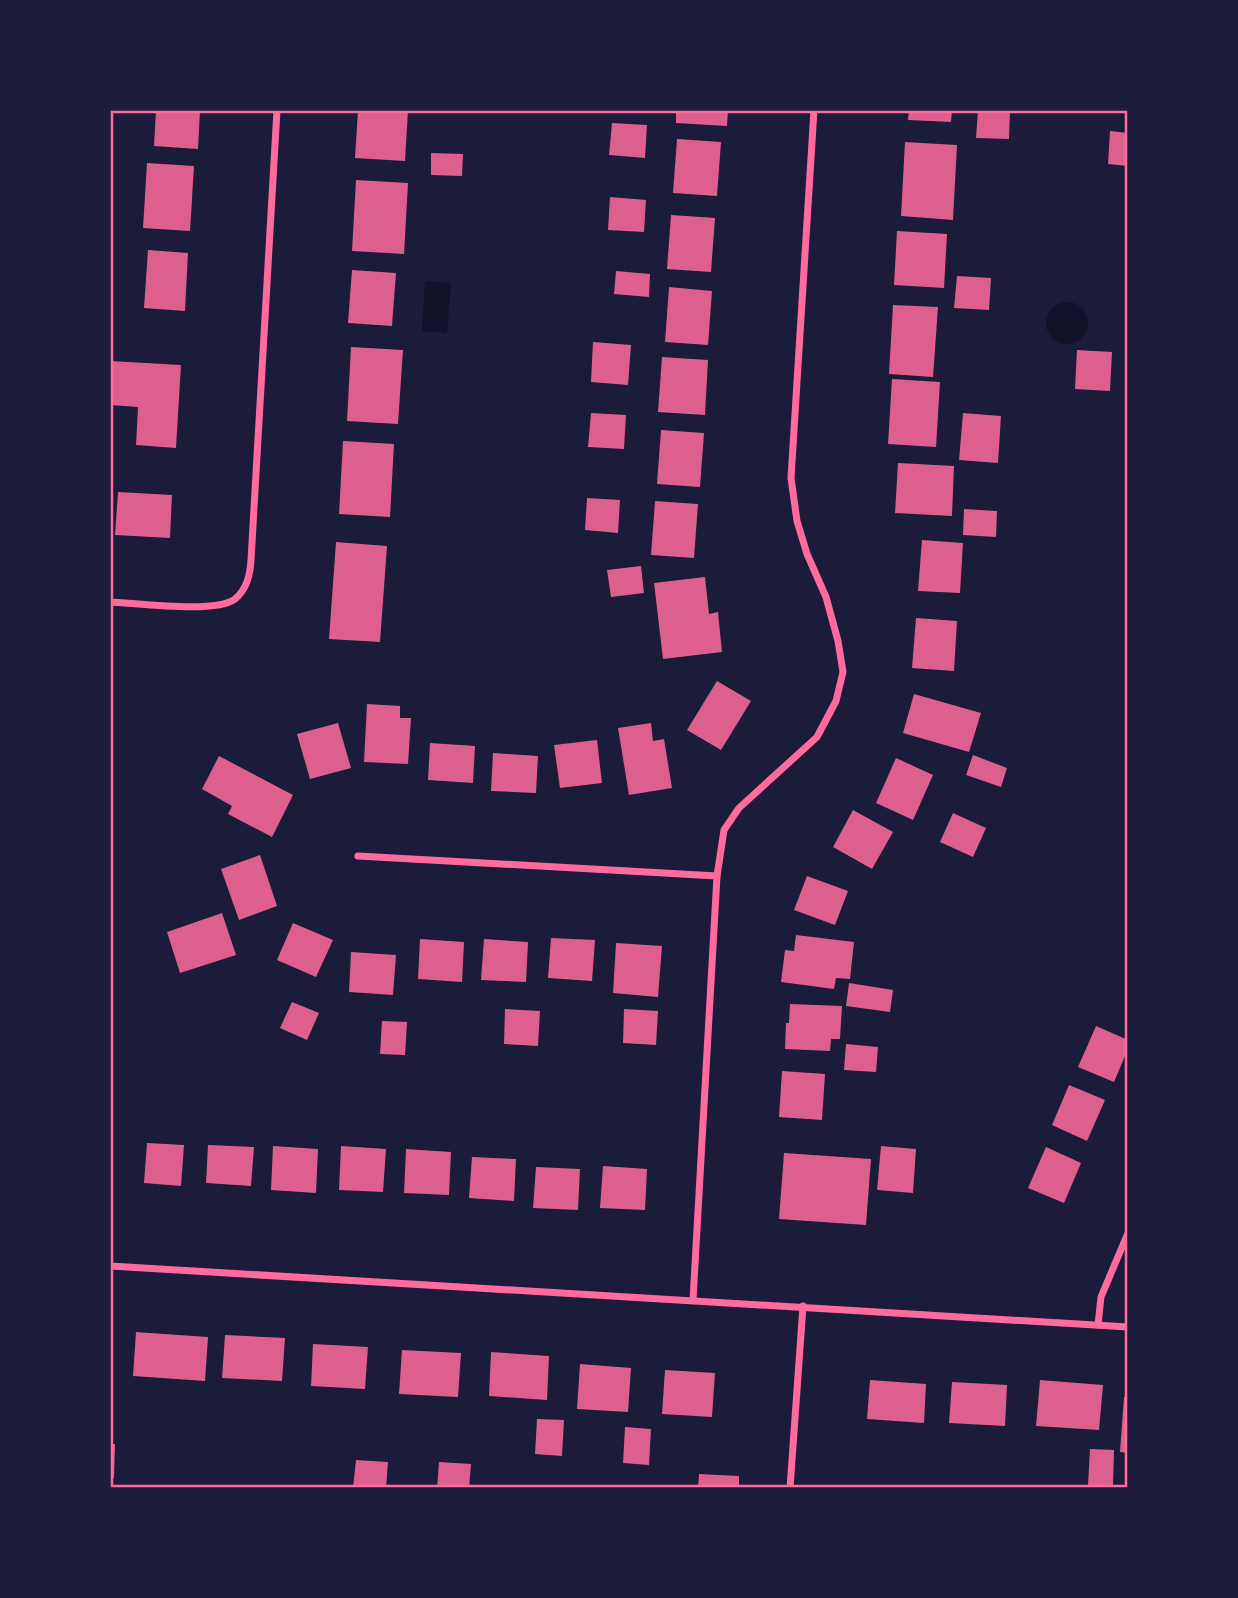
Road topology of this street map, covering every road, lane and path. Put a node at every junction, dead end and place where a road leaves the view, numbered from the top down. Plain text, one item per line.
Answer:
1 (277, 110) edge
2 (814, 110) edge
3 (110, 602) edge
4 (358, 856) dead end
5 (717, 876) junction
6 (1128, 1233) edge
7 (110, 1266) edge
8 (693, 1300) junction
9 (803, 1306) junction
10 (1098, 1325) junction
11 (1128, 1327) edge
12 (790, 1488) edge

1 - 3 street
2 - 5 street
4 - 5 street
5 - 8 street
6 - 10 street
7 - 8 street
8 - 9 street
9 - 10 street
9 - 12 street
10 - 11 street

